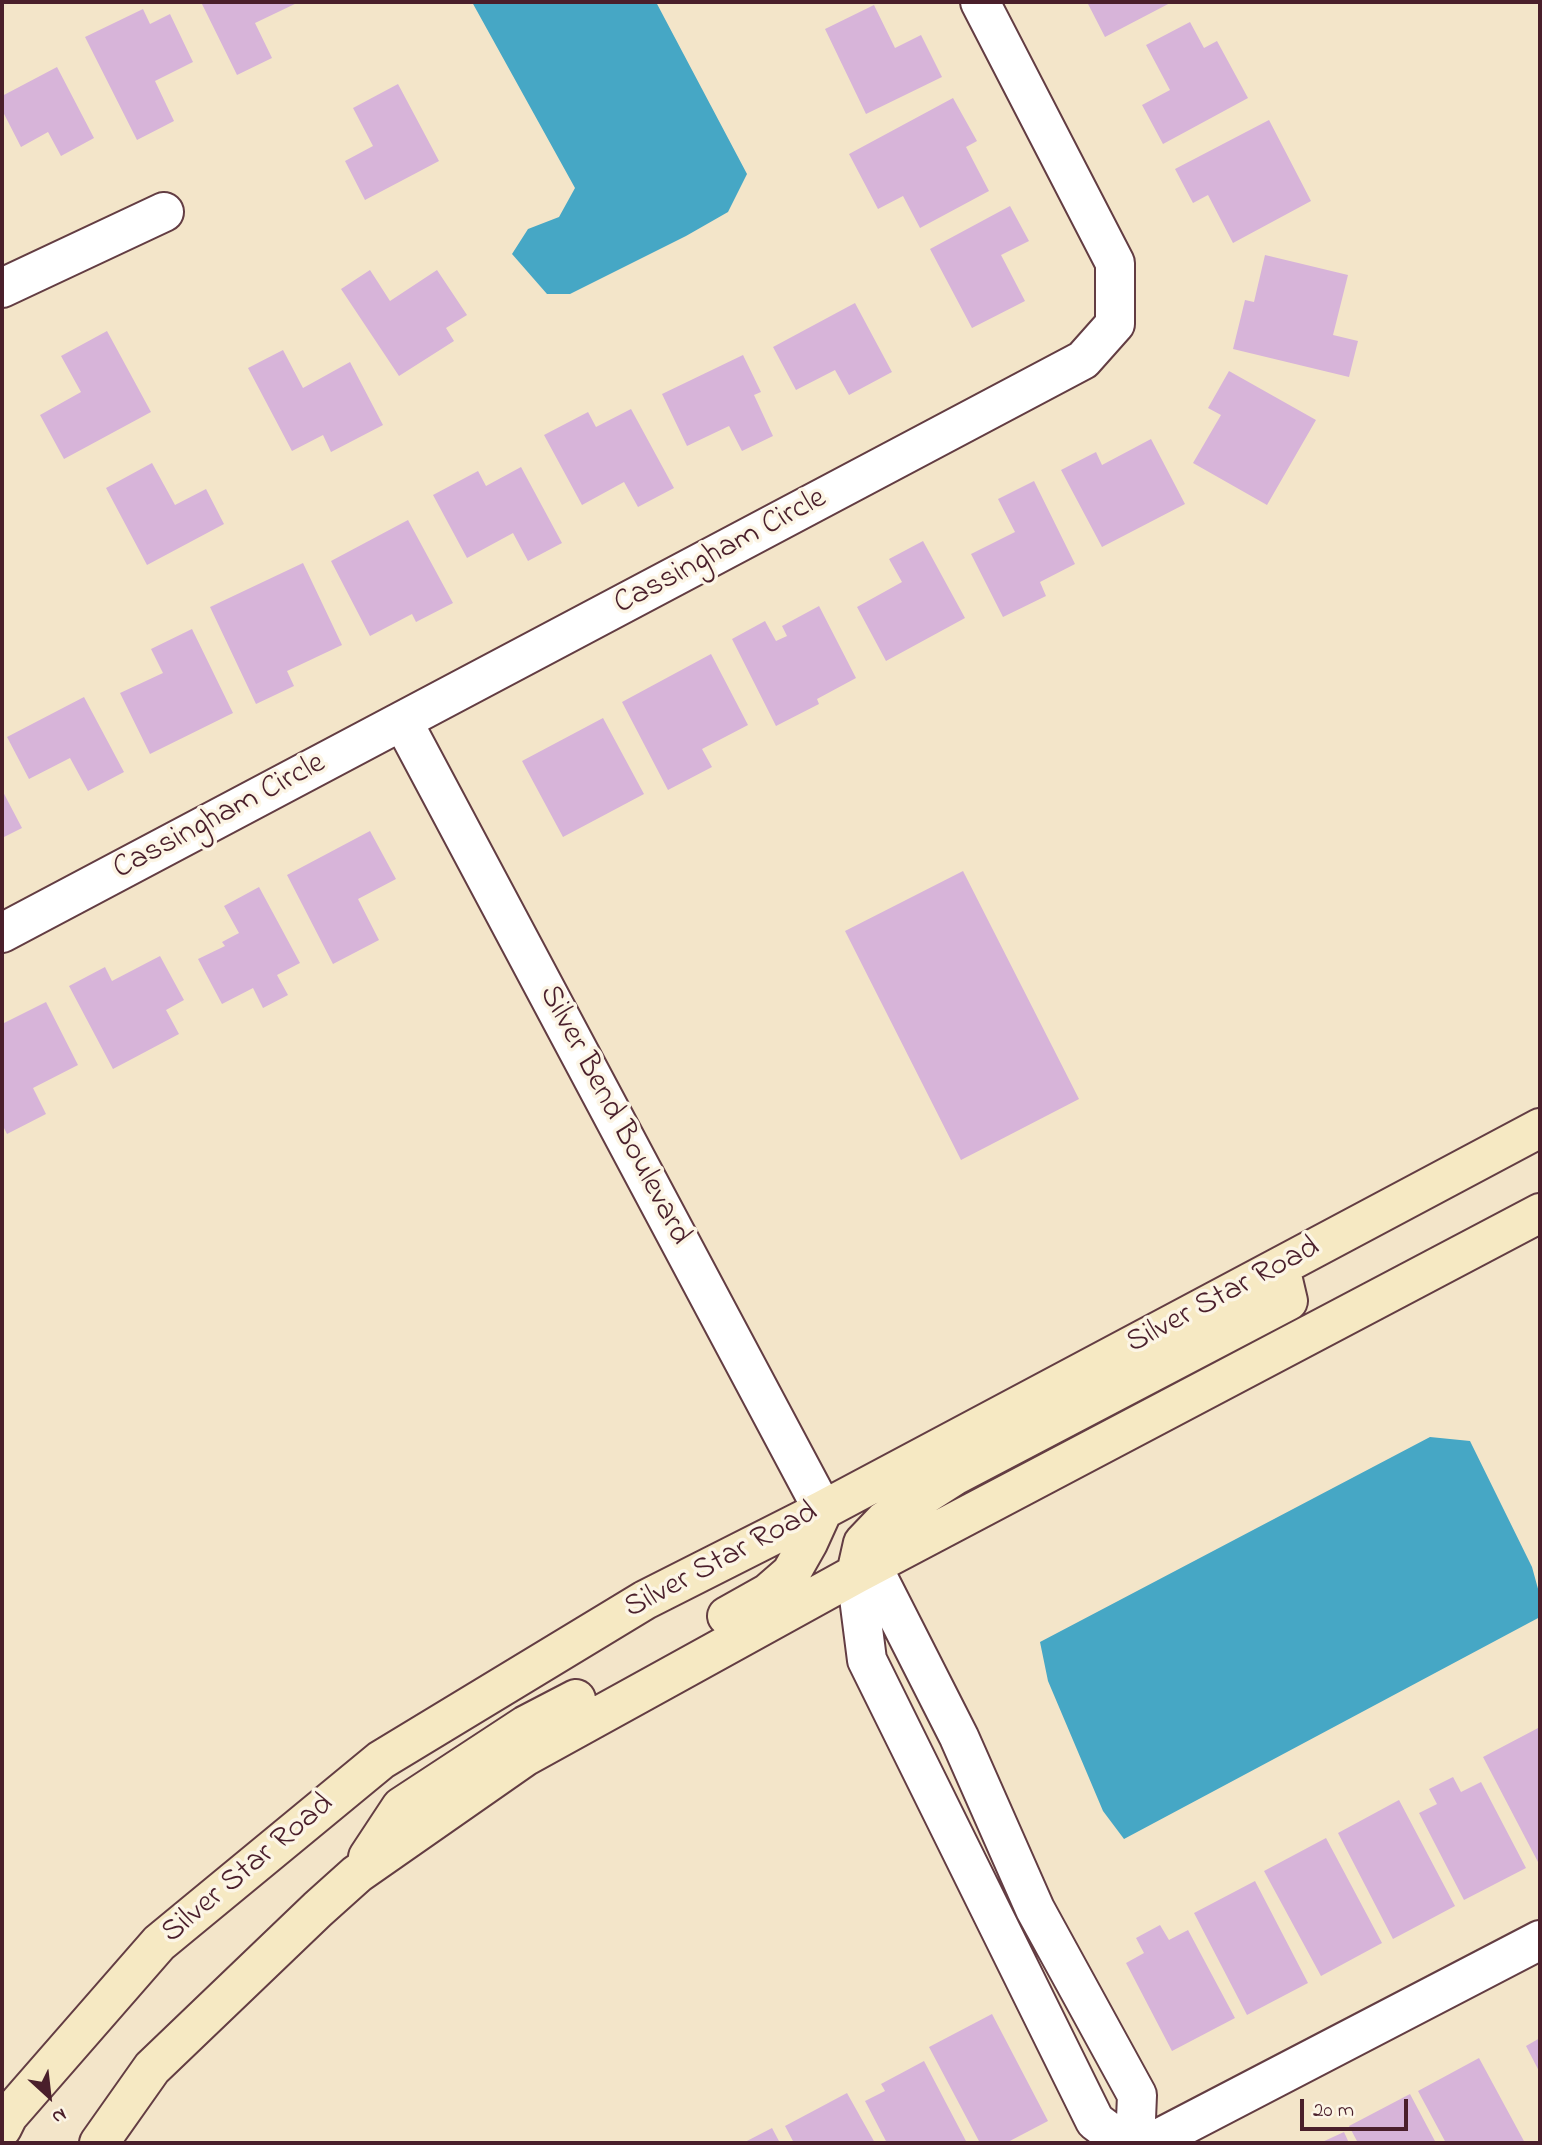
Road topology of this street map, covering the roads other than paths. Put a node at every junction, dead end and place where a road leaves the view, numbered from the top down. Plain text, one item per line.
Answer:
1 (980, 2) edge
2 (164, 212) dead end
3 (2, 288) edge
4 (403, 722) junction
5 (2, 933) edge
6 (1540, 1128) edge
7 (1540, 1213) edge
8 (1280, 1267) junction
9 (823, 1510) junction
10 (864, 1570) junction
11 (1012, 1857) junction
12 (357, 1874) junction
13 (974, 1875) junction
14 (1540, 1940) edge
15 (2, 2128) edge
16 (99, 2143) edge
17 (1124, 2143) edge
18 (1135, 2143) edge
19 (1150, 2143) edge

1 - 4 street, Cassingham Circle
2 - 3 street
4 - 5 street, Cassingham Circle
4 - 9 street, Silver Bend Boulevard
6 - 8 main road, Silver Star Road
7 - 10 main road
8 - 9 main road, Silver Star Road
8 - 10 main road
9 - 12 main road
9 - 15 main road, Silver Star Road
10 - 11 street
10 - 12 main road
10 - 13 street
11 - 13 street
11 - 18 street
12 - 16 main road
13 - 17 street
14 - 19 street

